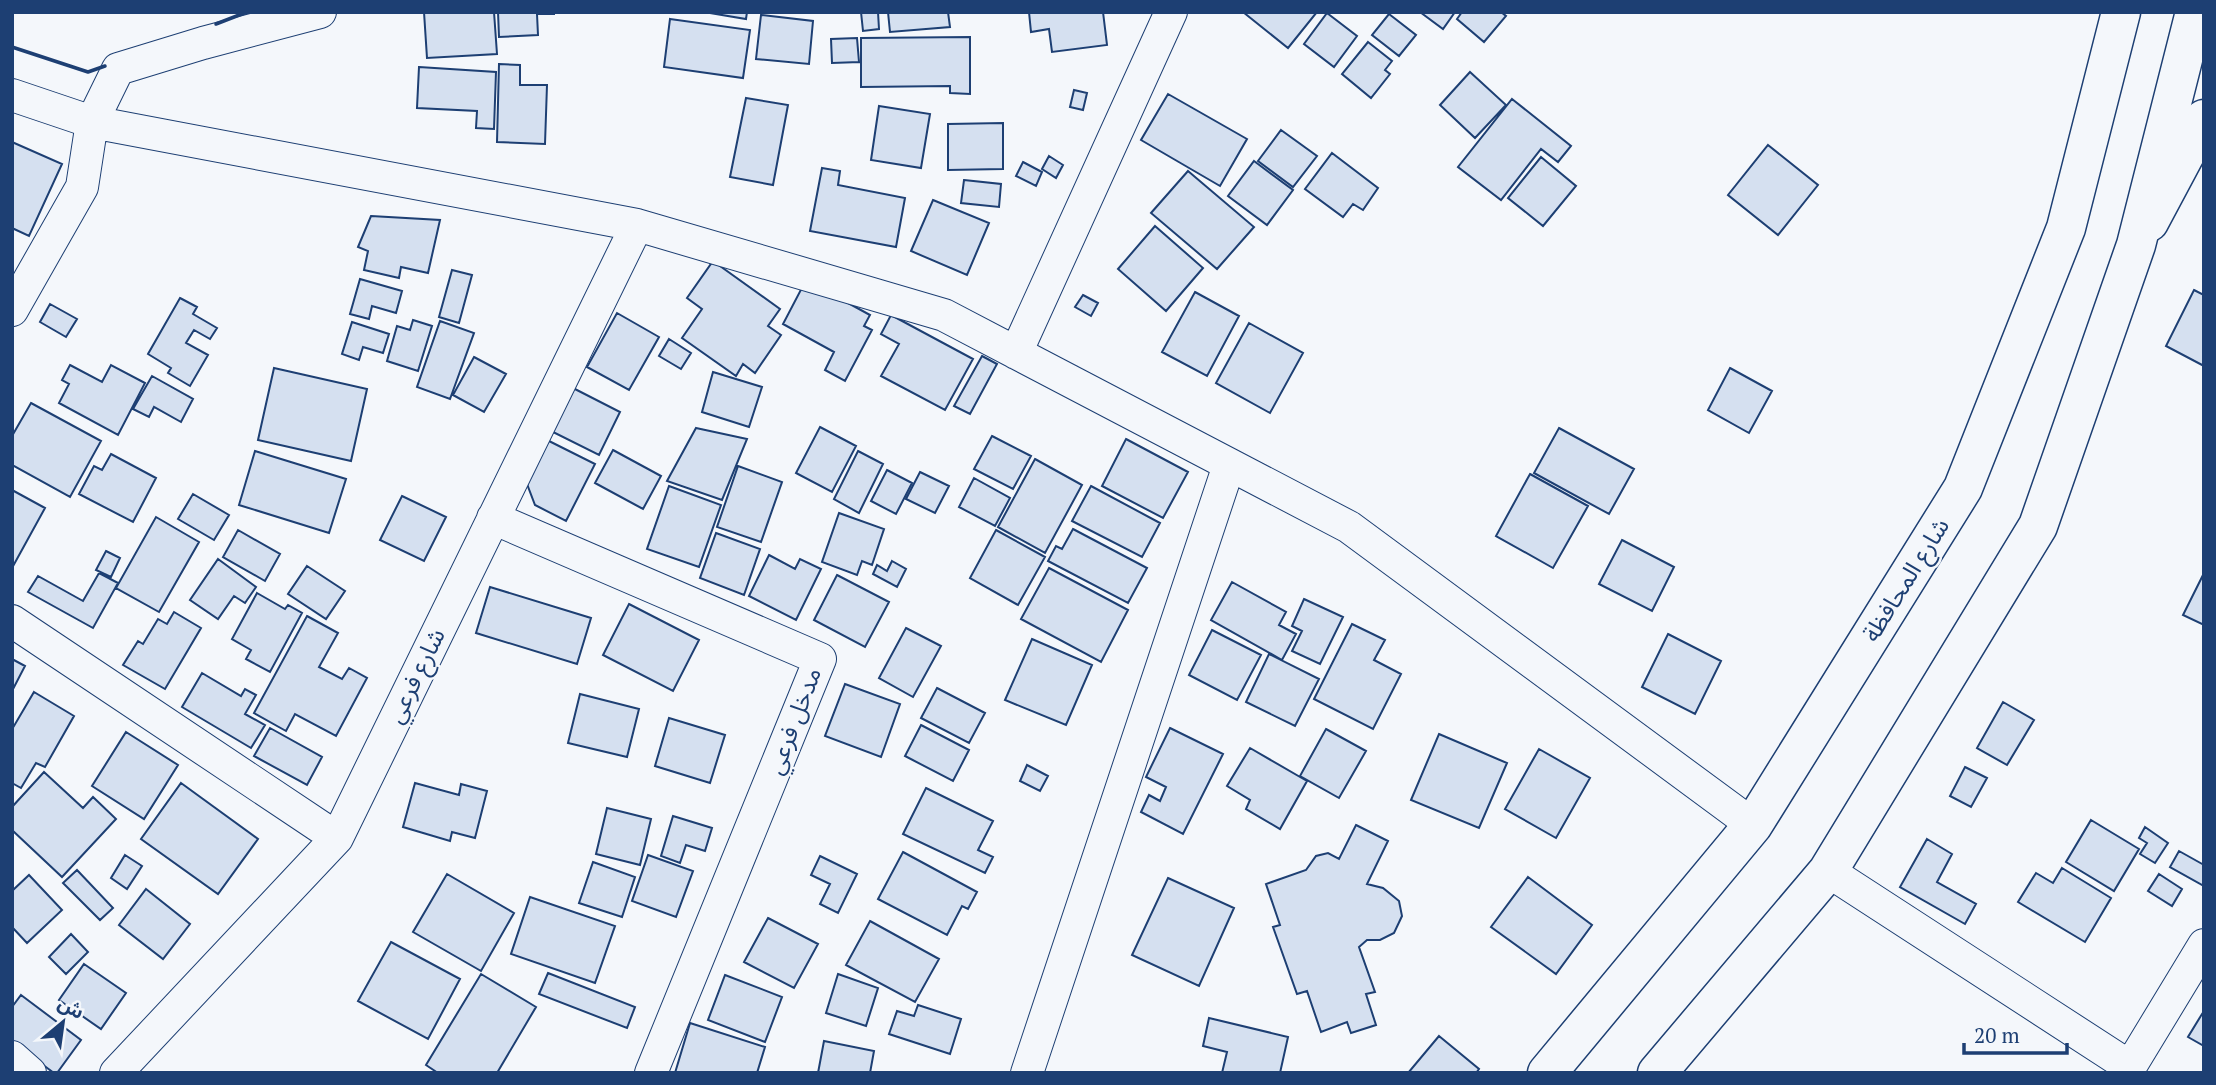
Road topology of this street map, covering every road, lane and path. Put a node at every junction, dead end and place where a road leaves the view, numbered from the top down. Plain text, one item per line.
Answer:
1 (320, 12) edge
2 (1171, 12) edge
3 (2121, 12) edge
4 (2196, 12) edge
5 (12, 95) edge
6 (2204, 119) edge
7 (92, 122) junction
8 (637, 225) junction
9 (2136, 245) junction
10 (12, 310) edge
11 (1016, 353) junction
12 (1229, 465) junction
13 (493, 518) junction
14 (12, 621) edge
15 (1753, 825) junction
16 (337, 838) junction
17 (1828, 871) junction
18 (2204, 945) edge
19 (12, 1057) edge
20 (2129, 1070) edge
21 (30, 1073) edge
22 (117, 1073) edge
23 (651, 1073) edge
24 (1027, 1073) edge
25 (1547, 1073) edge
26 (1657, 1073) edge

1 - 7 street
2 - 11 street
3 - 15 main road, شارع المحافظة
4 - 9 main road
5 - 7 street
6 - 9 main road
7 - 8 street
7 - 10 street
8 - 11 street
8 - 13 street, شارع فرعي
9 - 17 main road
11 - 12 street
12 - 15 street
12 - 24 street
13 - 16 street, شارع فرعي
13 - 23 street, مدخل فرعي
14 - 16 street
15 - 25 main road, شارع المحافظة
16 - 22 street, شارع فرعي
17 - 20 street
17 - 26 main road
18 - 20 street
19 - 21 street

